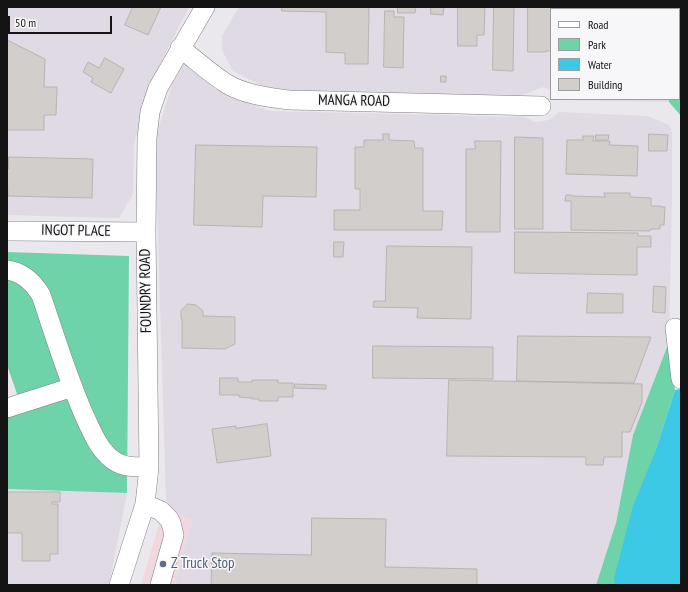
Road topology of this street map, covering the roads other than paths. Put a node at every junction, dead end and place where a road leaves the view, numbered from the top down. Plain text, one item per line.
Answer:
1 (205, 7) edge
2 (180, 48) junction
3 (541, 106) dead end
4 (7, 231) edge
5 (146, 232) junction
6 (7, 270) edge
7 (676, 328) dead end
8 (681, 379) edge
9 (73, 386) junction
10 (7, 408) edge
11 (149, 467) junction
12 (145, 504) junction
13 (120, 585) edge
14 (160, 585) edge

1 - 2 street, FOUNDRY ROAD
2 - 3 street, MANGA ROAD
2 - 5 street, FOUNDRY ROAD
4 - 5 street, INGOT PLACE
5 - 11 street, FOUNDRY ROAD
6 - 9 street
7 - 8 street
9 - 10 street
9 - 11 street
11 - 12 street, FOUNDRY ROAD
12 - 13 street, FOUNDRY ROAD
12 - 14 street

